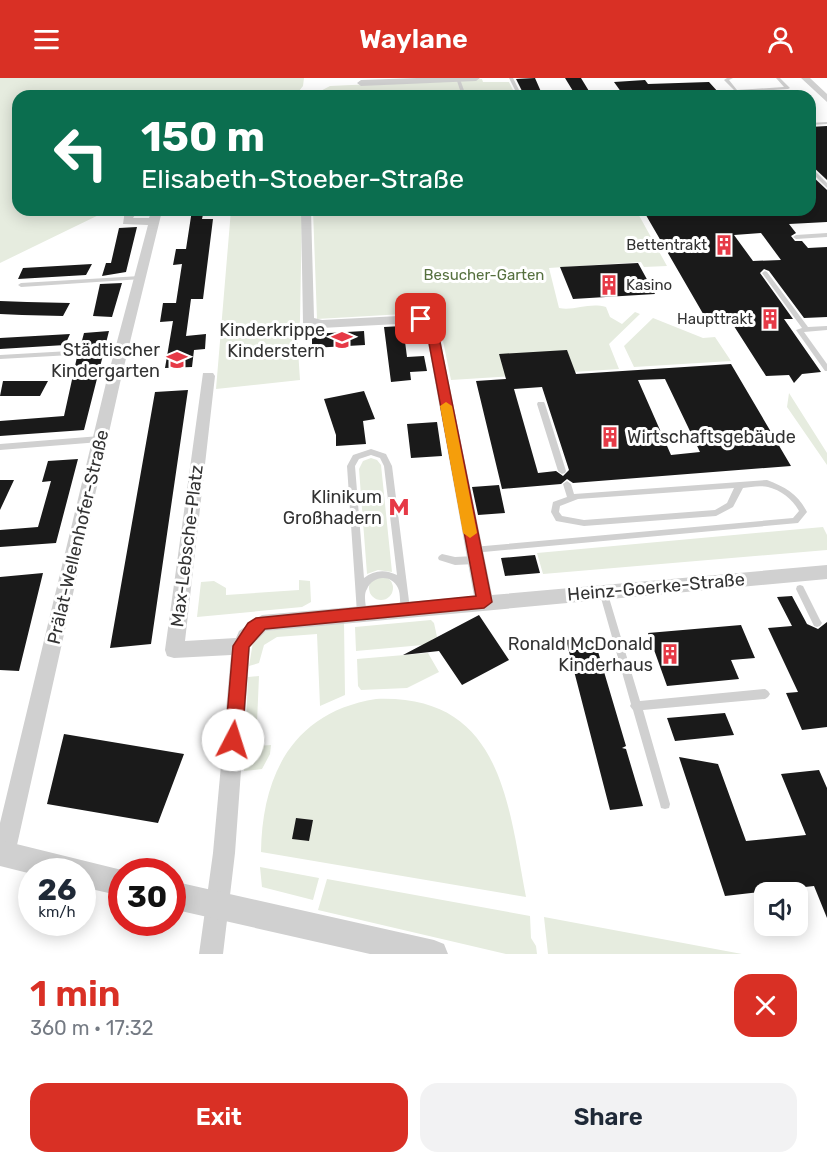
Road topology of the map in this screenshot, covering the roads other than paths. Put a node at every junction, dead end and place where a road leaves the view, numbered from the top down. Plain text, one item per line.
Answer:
1 (459, 78) edge
2 (476, 78) edge
3 (731, 78) edge
4 (778, 78) edge
5 (805, 78) edge
6 (410, 79) edge
7 (361, 83) dead end
8 (735, 90) edge
9 (753, 90) edge
10 (827, 99) edge
11 (816, 174) edge
12 (827, 186) edge
13 (128, 216) edge
14 (152, 216) edge
15 (156, 216) edge
16 (306, 216) edge
17 (827, 235) edge
18 (796, 237) dead end
19 (765, 273) dead end
20 (140, 278) junction
21 (21, 285) dead end
22 (827, 328) edge
23 (807, 330) junction
24 (122, 350) junction
25 (0, 357) edge
26 (827, 369) edge
27 (208, 376) dead end
28 (541, 404) dead end
29 (100, 439) junction
30 (0, 447) edge
31 (562, 471) dead end
32 (567, 484) dead end
33 (740, 485) junction
34 (571, 498) junction
35 (474, 555) junction
36 (442, 558) dead end
37 (827, 572) edge
38 (403, 588) junction
39 (800, 589) dead end
40 (603, 591) junction
41 (361, 592) junction
42 (484, 602) junction
43 (405, 609) junction
44 (362, 612) junction
45 (817, 623) dead end
46 (241, 646) junction
47 (765, 694) dead end
48 (635, 706) junction
49 (665, 804) dead end
50 (2, 853) edge
51 (22, 858) edge
52 (186, 898) edge
53 (218, 906) junction
54 (211, 954) edge
55 (434, 954) edge

1 - 2 street
1 - 6 street
3 - 8 lane
4 - 9 lane
5 - 10 street
6 - 7 street
11 - 12 lane
13 - 14 street, Prälat-Wellenhofer-Straße
15 - 20 street, Prälat-Wellenhofer-Straße
16 - 35 street
17 - 18 lane
19 - 23 lane
20 - 21 lane
20 - 24 street, Prälat-Wellenhofer-Straße
22 - 23 lane
23 - 26 lane
24 - 25 lane
24 - 29 street, Prälat-Wellenhofer-Straße
27 - 46 street, Max-Lebsche-Platz
28 - 31 lane
29 - 30 lane
29 - 50 street, Prälat-Wellenhofer-Straße
32 - 34 lane
33 - 34 lane
33 - 34 lane
33 - 35 lane
35 - 36 lane
35 - 42 street
37 - 40 street, Heinz-Goerke-Straße
38 - 41 lane
38 - 41 lane
38 - 43 lane
39 - 45 lane
40 - 42 street, Heinz-Goerke-Straße
40 - 48 lane
41 - 44 lane
42 - 43 street
43 - 44 street
44 - 46 street
46 - 53 street
47 - 48 lane
48 - 49 lane
50 - 51 street
52 - 53 street
53 - 54 street
53 - 55 street

